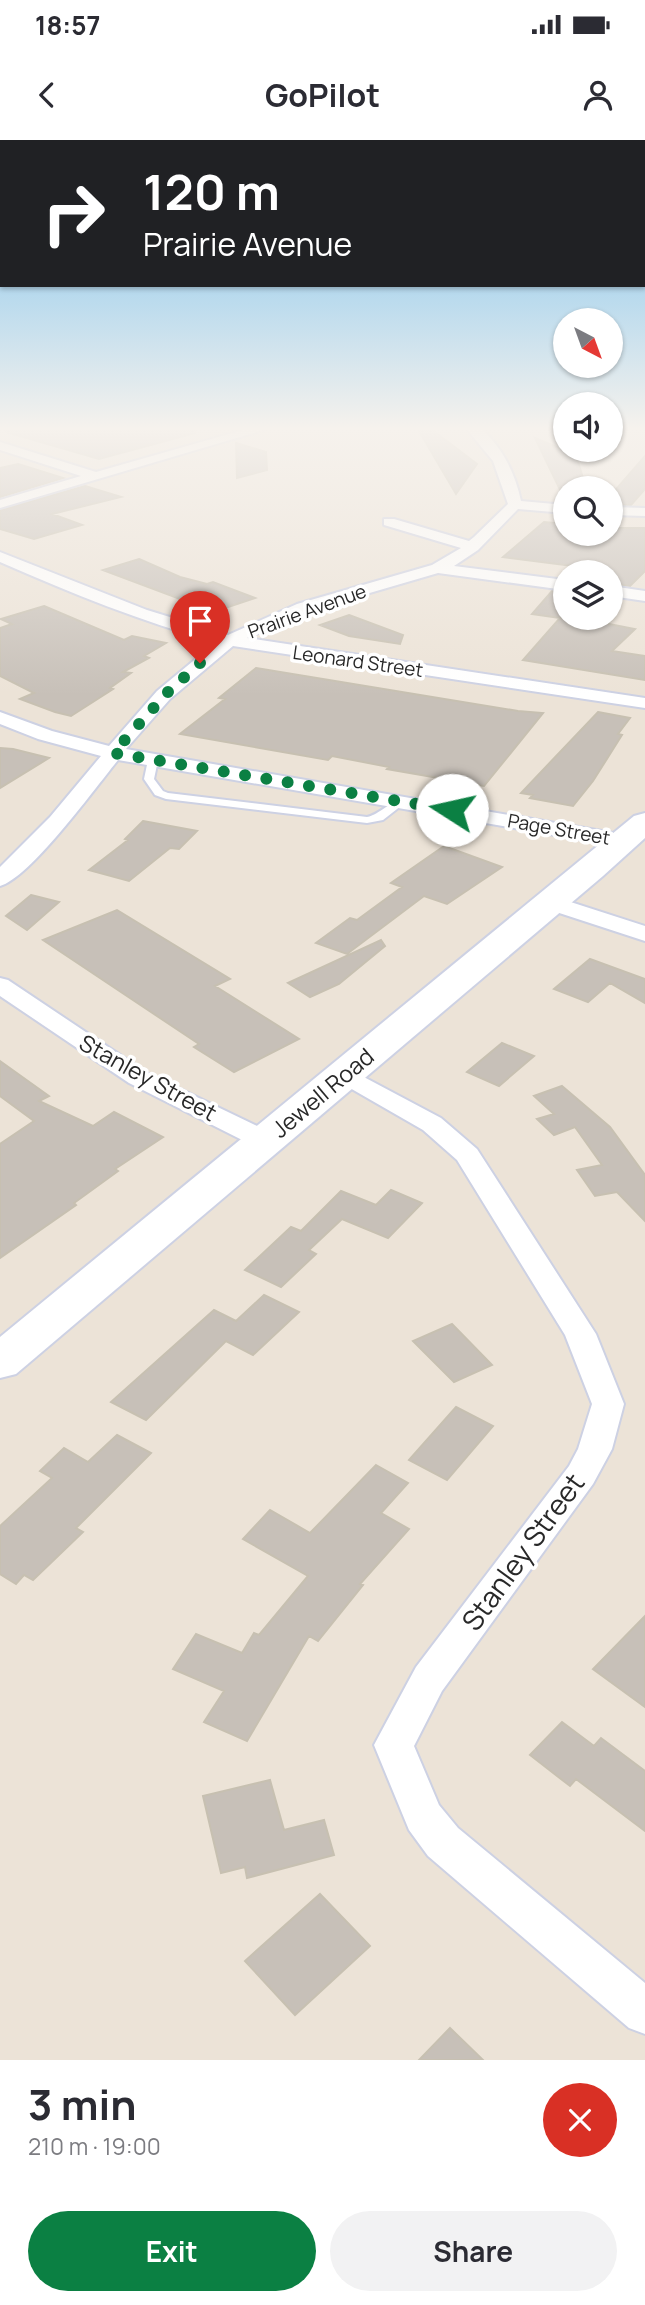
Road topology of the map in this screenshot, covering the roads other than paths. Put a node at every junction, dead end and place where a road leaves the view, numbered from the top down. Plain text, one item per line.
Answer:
1 (504, 516) edge
2 (389, 522) dead end
3 (473, 547) junction
4 (0, 557) edge
5 (438, 568) junction
6 (553, 583) edge
7 (623, 593) edge
8 (645, 596) edge
9 (229, 640) junction
10 (645, 703) edge
11 (0, 718) edge
12 (113, 753) junction
13 (153, 760) junction
14 (401, 802) junction
15 (635, 831) edge
16 (0, 880) edge
17 (552, 903) junction
18 (645, 934) edge
19 (0, 985) edge
20 (345, 1075) junction
21 (266, 1141) junction
22 (0, 1362) edge
23 (645, 2012) edge

1 - 3 street, Prairie Avenue
2 - 3 street
3 - 5 street, Prairie Avenue
4 - 9 street, Leonard Street
5 - 6 street
5 - 9 street, Prairie Avenue
7 - 8 street
9 - 10 street, Leonard Street
9 - 12 street, Prairie Avenue
11 - 12 street, Page Street
12 - 13 street, Page Street
12 - 16 street, Prairie Avenue
13 - 14 street, Page Street
13 - 14 lane
14 - 15 street, Page Street
15 - 17 street, Jewell Road
17 - 18 street
17 - 20 street, Jewell Road
19 - 21 street, Stanley Street
20 - 21 street, Jewell Road
20 - 23 street, Stanley Street
21 - 22 street, Jewell Road

